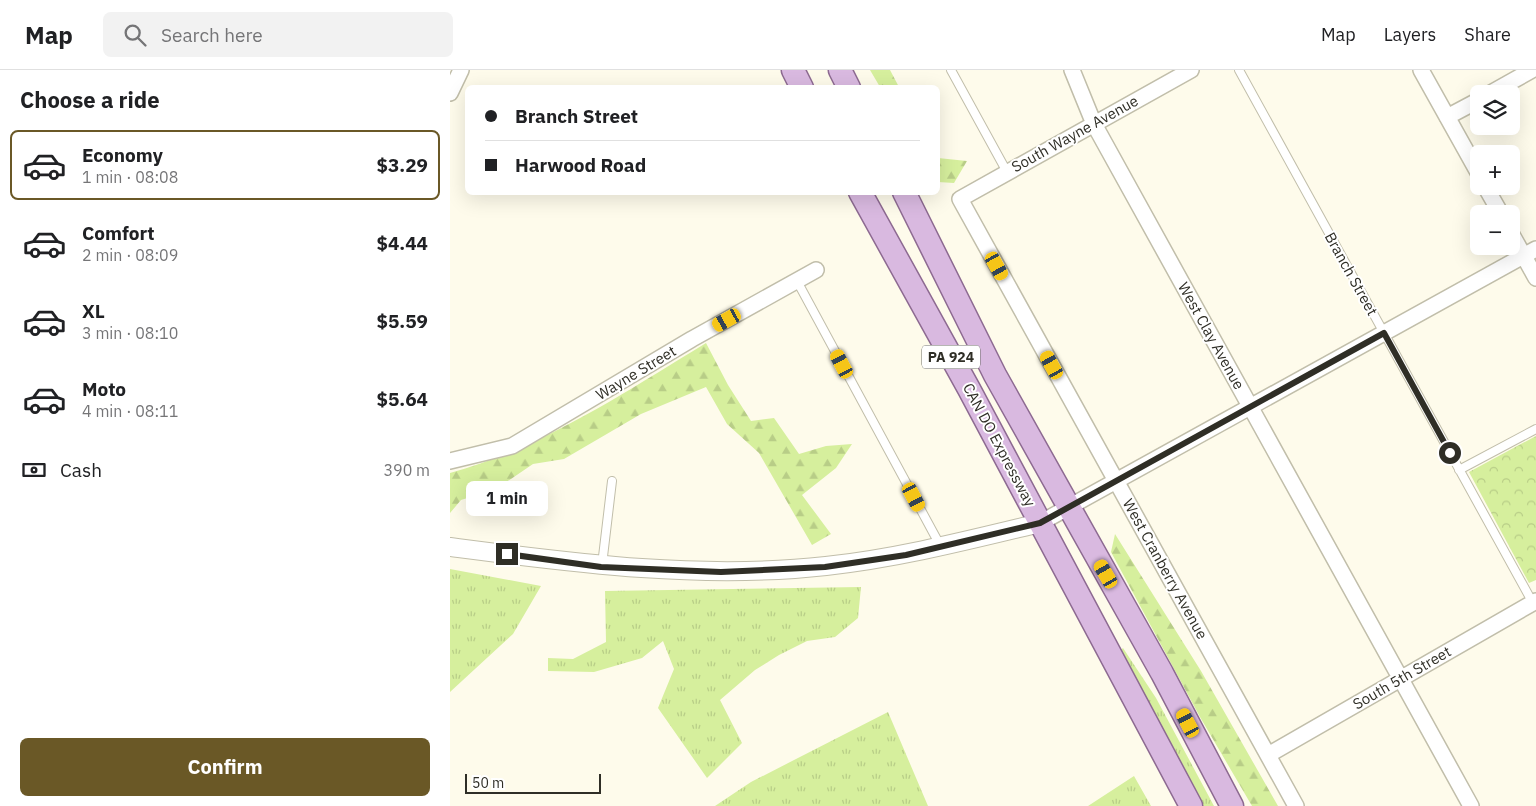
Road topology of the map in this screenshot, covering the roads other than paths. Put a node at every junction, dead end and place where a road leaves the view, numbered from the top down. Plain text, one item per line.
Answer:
1 (461, 70) edge
2 (793, 70) edge
3 (840, 70) edge
4 (950, 70) edge
5 (1072, 70) edge
6 (1191, 70) edge
7 (1239, 70) edge
8 (1421, 70) edge
9 (1532, 70) edge
10 (800, 85) edge
11 (848, 85) edge
12 (1506, 85) edge
13 (450, 93) edge
14 (1470, 105) edge
15 (1447, 117) junction
16 (1094, 124) junction
17 (1470, 158) edge
18 (1008, 172) junction
19 (862, 195) edge
20 (905, 195) edge
21 (960, 199) joint
22 (1520, 242) edge
23 (1530, 252) edge
24 (816, 270) dead end
25 (1536, 278) edge
26 (797, 281) junction
27 (1384, 333) junction
28 (1250, 407) junction
29 (1536, 429) edge
30 (450, 462) edge
31 (1459, 470) junction
32 (612, 481) dead end
33 (1117, 481) junction
34 (1068, 508) junction
35 (1040, 523) junction
36 (450, 547) edge
37 (941, 547) junction
38 (601, 567) junction
39 (1535, 604) edge
40 (1401, 679) junction
41 (1268, 755) junction
42 (1191, 806) edge
43 (1232, 806) edge
44 (1296, 806) edge
45 (1471, 806) edge

1 - 13 street
2 - 10 main road
3 - 11 main road
4 - 18 lane
5 - 16 street, West Clay Avenue
6 - 16 street, South Wayne Avenue
7 - 27 lane, Branch Street
8 - 15 street
9 - 12 street
14 - 15 street
15 - 17 street
16 - 18 street, South Wayne Avenue
16 - 28 street, West Clay Avenue
18 - 21 street, South Wayne Avenue
19 - 35 main road, CAN DO Expressway / PA 924
20 - 34 main road, CAN DO Expressway / PA 924
21 - 33 street, West Cranberry Avenue
22 - 23 street
23 - 25 street
23 - 27 street
24 - 26 street, Wayne Street
26 - 30 street, Wayne Street
26 - 37 lane
27 - 28 street
27 - 31 lane, Branch Street
28 - 33 street
28 - 40 street, West Clay Avenue
29 - 31 lane
31 - 39 lane, Branch Street
32 - 38 lane
33 - 34 street
33 - 41 street, West Cranberry Avenue
34 - 35 street
34 - 43 main road, CAN DO Expressway / PA 924
35 - 37 street
35 - 42 main road, CAN DO Expressway / PA 924
36 - 38 street
37 - 38 street
39 - 40 street, South 5th Street
40 - 41 street, South 5th Street
40 - 45 street, West Clay Avenue
41 - 44 street, West Cranberry Avenue

